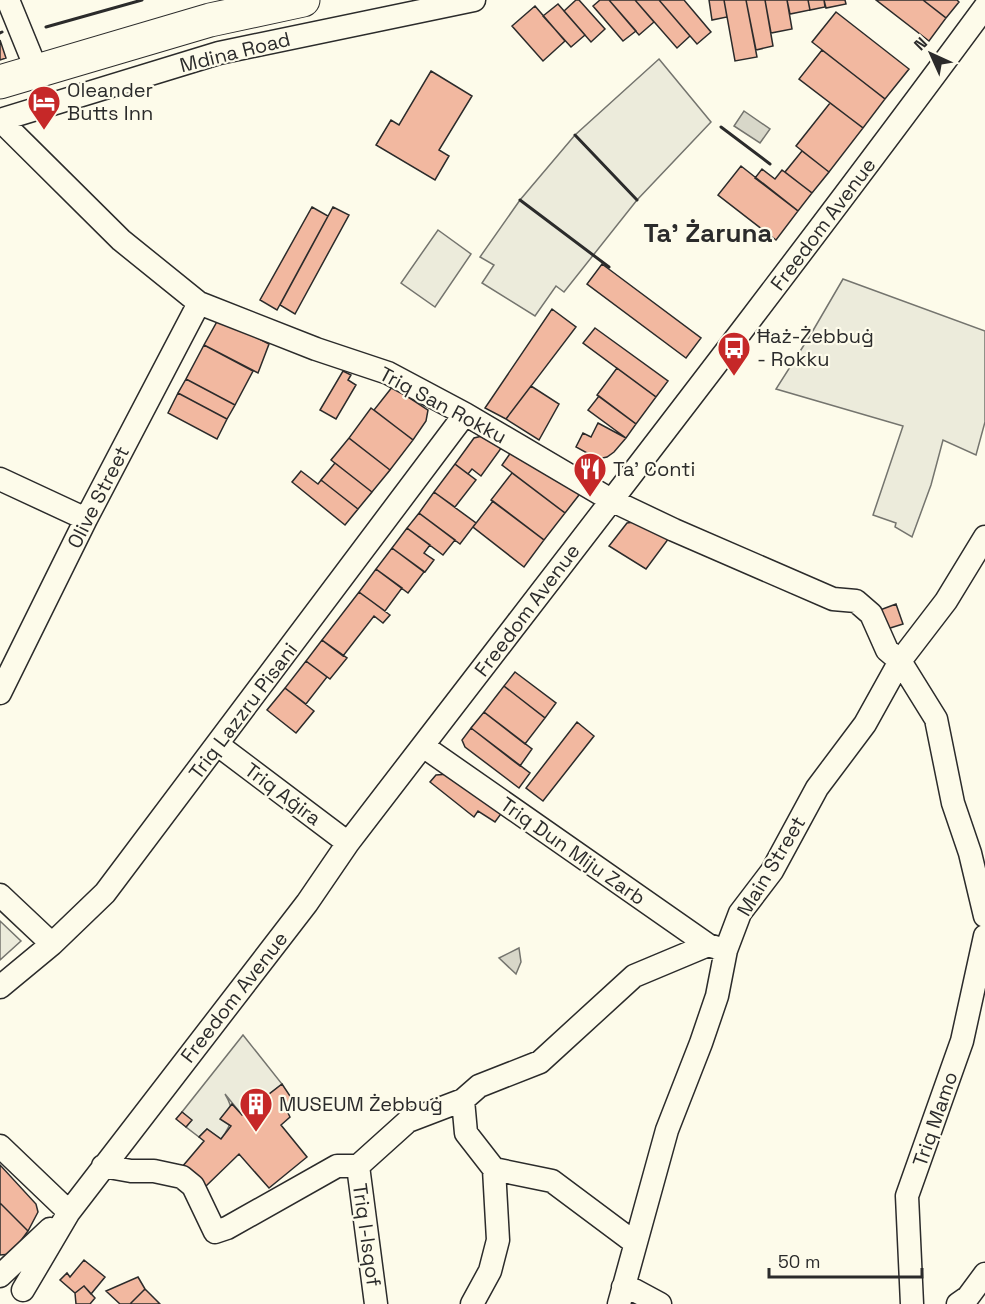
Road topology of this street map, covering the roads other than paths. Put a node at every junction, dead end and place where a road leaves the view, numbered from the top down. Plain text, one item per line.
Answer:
1 (8, 0) edge
2 (303, 0) edge
3 (474, 0) edge
4 (985, 7) edge
5 (37, 71) junction
6 (0, 82) edge
7 (0, 120) edge
8 (199, 303) junction
9 (465, 414) junction
10 (0, 479) edge
11 (611, 500) junction
12 (86, 519) junction
13 (985, 537) edge
14 (900, 661) junction
15 (0, 693) edge
16 (218, 745) junction
17 (423, 746) junction
18 (348, 843) junction
19 (978, 848) edge
20 (0, 895) edge
21 (985, 916) edge
22 (985, 936) edge
23 (52, 944) junction
24 (717, 948) junction
25 (0, 987) edge
26 (463, 1100) junction
27 (0, 1146) edge
28 (103, 1166) junction
29 (358, 1166) junction
30 (494, 1169) junction
31 (69, 1212) junction
32 (635, 1243) junction
33 (985, 1274) edge
34 (0, 1277) edge
35 (621, 1295) edge
36 (26, 1300) edge
37 (376, 1304) edge
38 (472, 1304) edge
39 (660, 1304) edge
40 (912, 1304) edge
41 (958, 1304) edge

1 - 5 street
2 - 5 highway, Mdina Road
3 - 7 street, Mdina Road
4 - 11 street, Freedom Avenue
5 - 6 highway, Mdina Road
7 - 8 street, Triq San Rokku
8 - 9 street, Triq San Rokku
8 - 12 street, Olive Street
9 - 11 street, Triq San Rokku
9 - 16 street, Triq Lazzru Pisani
10 - 12 street
11 - 14 street, Triq San Rokku
11 - 17 street, Freedom Avenue
12 - 15 street, Olive Street
13 - 14 street, Main Street
14 - 19 street
14 - 24 street, Main Street
16 - 18 street, Triq Aġira
16 - 23 street, Triq Lazzru Pisani
17 - 18 street, Freedom Avenue
17 - 24 street, Triq Dun Miju Zarb
18 - 28 street, Freedom Avenue
19 - 21 street
20 - 23 street
22 - 40 street, Triq Mamo
23 - 25 street, Triq Lazzru Pisani
24 - 26 street
24 - 32 street, Main Street
26 - 29 street
26 - 30 street
27 - 31 street
28 - 29 street
28 - 31 street, Freedom Avenue
29 - 37 street, Triq l-Isqof
30 - 32 street
30 - 38 street
31 - 34 street, Freedom Avenue
31 - 36 street, Freedom Avenue
32 - 35 street, Main Street
33 - 41 street
34 - 36 street
35 - 39 street

